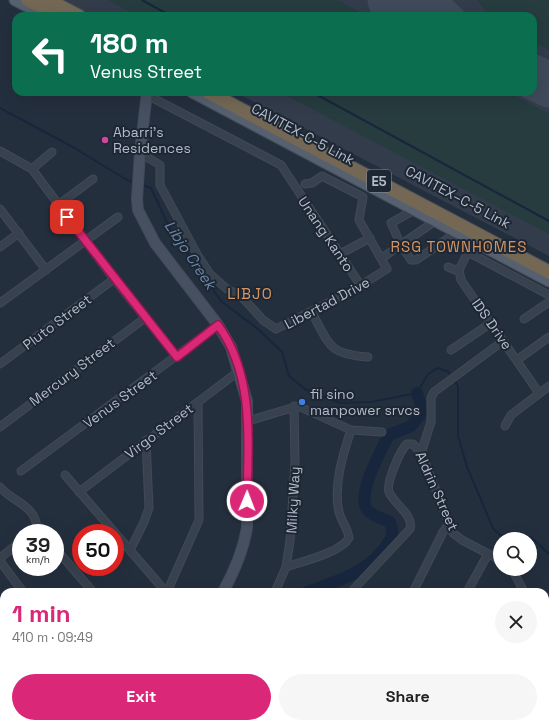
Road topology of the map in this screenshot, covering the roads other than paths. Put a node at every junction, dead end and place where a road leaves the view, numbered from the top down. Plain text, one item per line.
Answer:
1 (15, 0) edge
2 (28, 0) edge
3 (48, 0) edge
4 (38, 12) edge
5 (52, 12) edge
6 (71, 12) edge
7 (147, 96) edge
8 (153, 96) edge
9 (200, 96) edge
10 (216, 96) edge
11 (232, 96) edge
12 (0, 151) edge
13 (52, 152) dead end
14 (140, 153) junction
15 (32, 169) junction
16 (93, 179) dead end
17 (305, 184) dead end
18 (58, 205) junction
19 (0, 209) edge
20 (414, 210) junction
21 (118, 217) dead end
22 (435, 221) junction
23 (19, 233) junction
24 (370, 238) junction
25 (464, 240) junction
26 (85, 241) junction
27 (401, 245) junction
28 (0, 247) edge
29 (468, 252) junction
30 (340, 254) junction
31 (382, 258) junction
32 (549, 265) edge
33 (448, 267) dead end
34 (46, 270) junction
35 (458, 271) junction
36 (549, 272) edge
37 (114, 279) junction
38 (549, 282) edge
39 (360, 286) junction
40 (549, 295) edge
41 (549, 302) edge
42 (0, 303) edge
43 (312, 313) junction
44 (145, 318) junction
45 (524, 319) dead end
46 (491, 323) junction
47 (218, 325) junction
48 (549, 337) edge
49 (503, 341) junction
50 (451, 350) dead end
51 (177, 357) junction
52 (368, 357) dead end
53 (517, 360) junction
54 (0, 364) edge
55 (239, 371) junction
56 (549, 386) edge
57 (539, 393) junction
58 (198, 402) junction
59 (294, 406) junction
60 (248, 421) junction
61 (506, 426) dead end
62 (0, 427) edge
63 (352, 430) junction
64 (382, 432) dead end
65 (146, 440) junction
66 (421, 453) junction
67 (22, 472) dead end
68 (65, 475) dead end
69 (1, 490) edge
70 (79, 492) junction
71 (35, 524) edge
72 (448, 524) junction
73 (12, 549) edge
74 (130, 550) junction
75 (488, 554) junction
76 (493, 556) edge
77 (64, 558) edge
78 (0, 560) edge
79 (286, 566) junction
80 (516, 576) edge
81 (20, 588) edge
82 (90, 588) edge
83 (163, 588) edge
84 (169, 588) edge
85 (225, 588) edge
86 (277, 588) edge
87 (355, 588) edge
88 (415, 588) edge
89 (469, 588) edge
90 (522, 588) edge

1 - 4 main road
2 - 5 highway
3 - 6 highway
7 - 14 main road
8 - 30 street, Unang Kanto
9 - 20 main road, CAVITEX-C-5 Link
10 - 36 highway, CAVITEX–C-5 Link / E5
11 - 32 highway, CAVITEX–C-5 Link / E5
12 - 15 street
13 - 15 street
14 - 43 street, Libertad Drive
14 - 47 main road
15 - 18 street
16 - 18 street
17 - 24 street
18 - 26 street
19 - 23 street
20 - 22 main road, CAVITEX-C-5 Link
20 - 27 street
21 - 26 street
22 - 25 main road, CAVITEX-C-5 Link
22 - 27 street
23 - 28 street
23 - 34 street
24 - 30 street
24 - 31 street
25 - 27 street
25 - 29 street
25 - 38 main road, CAVITEX-C-5 Link
26 - 34 street
26 - 37 street
27 - 31 street
29 - 35 street
29 - 40 street
30 - 39 street, Unang Kanto
31 - 39 street, Libertad Drive
33 - 35 street
34 - 42 street
35 - 46 street, IDS Drive
37 - 44 street
37 - 54 street, Pluto Street
39 - 43 street, Libertad Drive
41 - 45 street
43 - 52 street
44 - 51 street
44 - 62 street, Mercury Street
46 - 49 street, IDS Drive
46 - 50 street
47 - 51 street, Venus Street
47 - 55 main road
48 - 53 street
49 - 53 street, IDS Drive
49 - 66 street
51 - 67 street, Venus Street
53 - 57 street, IDS Drive
55 - 58 street, Virgo Street
55 - 60 main road
56 - 57 street
57 - 61 street
58 - 65 street, Virgo Street
58 - 84 street
59 - 60 street
59 - 63 street
59 - 79 street, Milky Way
60 - 85 main road
63 - 64 street
63 - 79 street
65 - 70 street, Virgo Street
65 - 74 street
66 - 72 street, Aldrin Street
66 - 87 street, Aldrin Street
68 - 70 street
69 - 71 street
70 - 74 street
72 - 75 street, Aldrin Street
72 - 88 street
73 - 78 street
74 - 83 street
75 - 76 street, Aldrin Street
75 - 89 street
77 - 82 street
78 - 81 street
79 - 86 street, Milky Way
80 - 90 street

